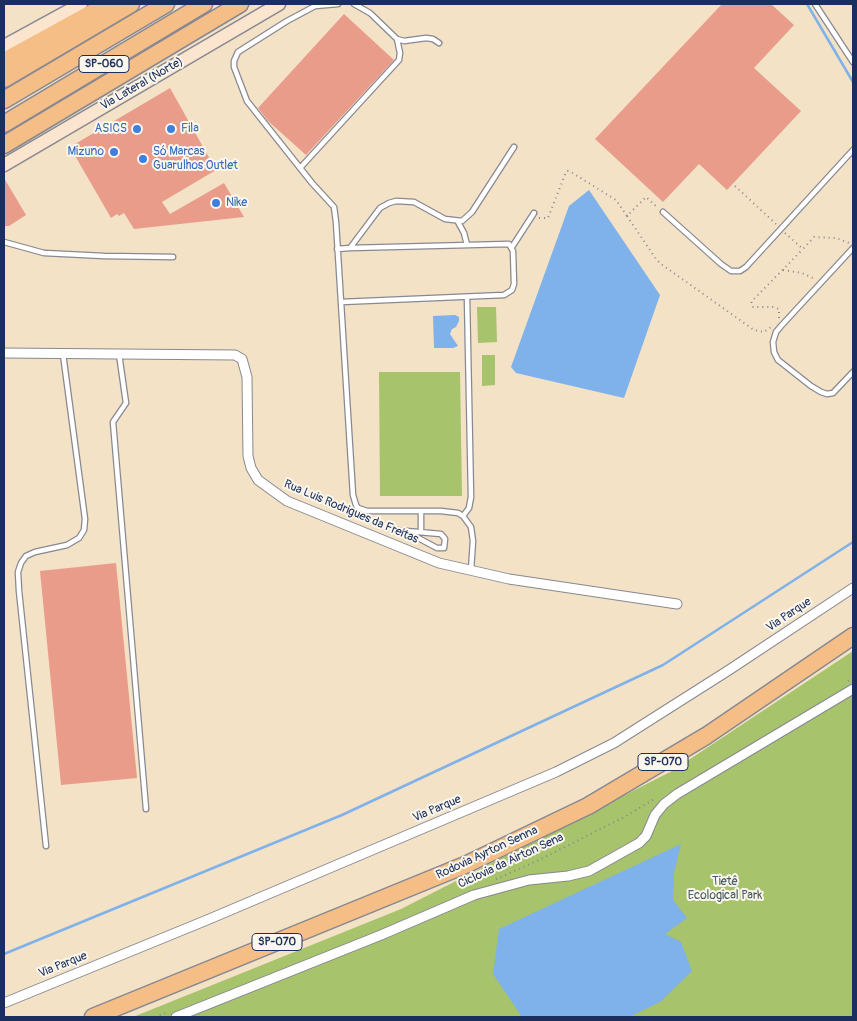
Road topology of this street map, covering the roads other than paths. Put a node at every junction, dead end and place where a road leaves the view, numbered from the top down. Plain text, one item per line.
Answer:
1 (81, 4) edge
2 (108, 4) edge
3 (131, 4) edge
4 (166, 4) edge
5 (204, 4) edge
6 (240, 4) edge
7 (279, 4) edge
8 (338, 4) edge
9 (354, 4) edge
10 (815, 4) edge
11 (397, 39) junction
12 (439, 43) dead end
13 (4, 46) edge
14 (4, 61) edge
15 (853, 62) edge
16 (4, 79) edge
17 (4, 100) edge
18 (4, 124) edge
19 (4, 146) edge
20 (514, 147) dead end
21 (853, 150) edge
22 (4, 165) edge
23 (300, 168) junction
24 (662, 212) road end
25 (533, 215) road end
26 (458, 222) junction
27 (4, 242) edge
28 (467, 245) junction
29 (512, 247) junction
30 (337, 248) junction
31 (350, 248) junction
32 (853, 248) edge
33 (173, 257) dead end
34 (467, 297) junction
35 (341, 302) junction
36 (4, 353) edge
37 (63, 353) junction
38 (119, 353) junction
39 (853, 372) edge
40 (421, 511) junction
41 (464, 516) junction
42 (395, 530) dead end
43 (405, 531) junction
44 (421, 532) junction
45 (471, 571) junction
46 (853, 588) edge
47 (677, 604) dead end
48 (853, 636) edge
49 (853, 689) edge
50 (146, 809) dead end
51 (46, 846) dead end
52 (4, 1003) edge
53 (175, 1013) edge
54 (93, 1017) edge

1 - 13 main road
2 - 14 highway
3 - 16 highway, SP-060
4 - 17 highway, SP-060
5 - 18 highway, SP-060
6 - 19 highway, SP-060
7 - 22 main road, Via Lateral (Norte)
8 - 23 lane
9 - 11 lane
10 - 15 lane
11 - 12 lane
11 - 23 lane
20 - 26 lane
21 - 24 lane
23 - 30 lane
25 - 29 lane
26 - 28 lane
26 - 31 lane
27 - 33 lane
28 - 29 lane
28 - 31 lane
29 - 34 lane
30 - 31 lane
30 - 35 lane
32 - 39 lane
34 - 35 lane
34 - 41 lane
35 - 40 lane
36 - 37 street, Rua Luis Rodrigues da Freitas
37 - 38 street, Rua Luis Rodrigues da Freitas
37 - 51 lane
38 - 45 street, Rua Luis Rodrigues da Freitas
38 - 50 lane
40 - 41 lane
40 - 44 lane
41 - 45 lane
42 - 43 lane
43 - 44 lane
43 - 44 lane
45 - 47 street, Rua Luis Rodrigues da Freitas
46 - 52 street, Via Parque
48 - 54 highway, Rodovia Ayrton Senna / SP-070
49 - 53 street

